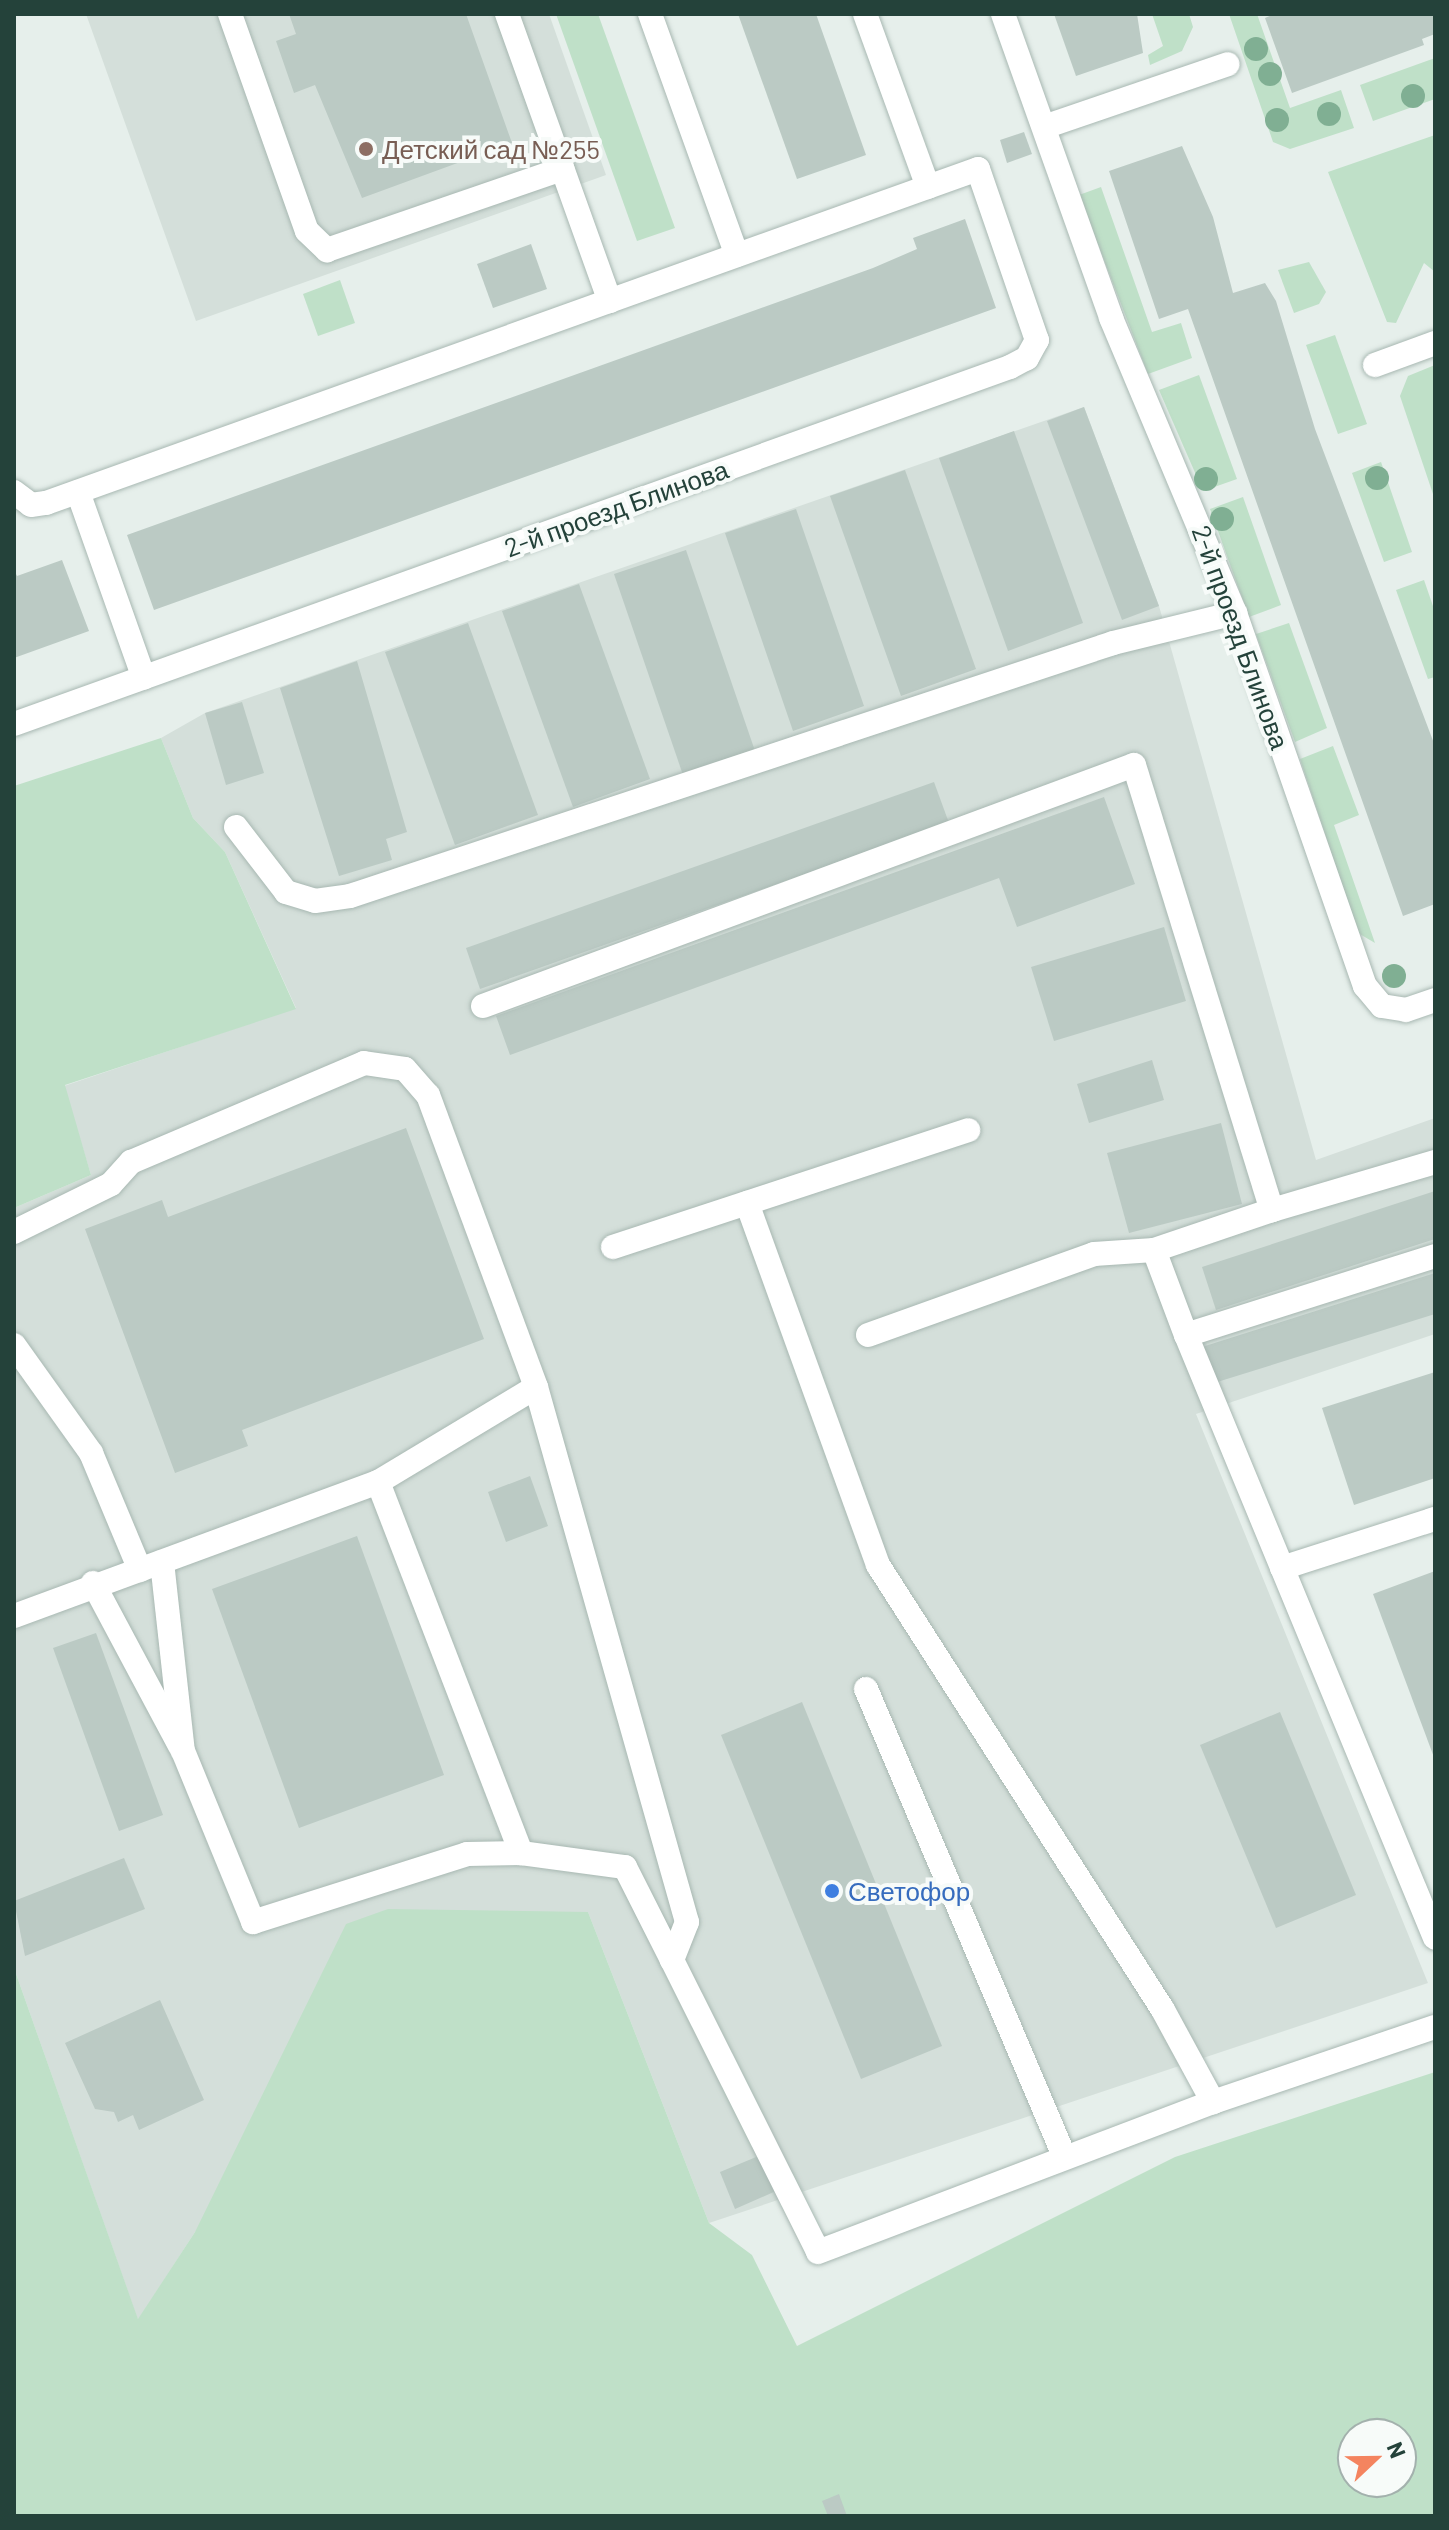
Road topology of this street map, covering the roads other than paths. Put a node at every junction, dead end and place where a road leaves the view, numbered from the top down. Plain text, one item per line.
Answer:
1 (230, 14) edge
2 (507, 14) edge
3 (650, 14) edge
4 (865, 14) edge
5 (1003, 14) edge
6 (1228, 64) dead end
7 (1044, 127) junction
8 (562, 169) junction
9 (928, 187) junction
10 (737, 255) junction
11 (610, 301) junction
12 (1435, 343) edge
13 (1375, 365) dead end
14 (14, 492) edge
15 (78, 492) junction
16 (1235, 613) junction
17 (144, 678) junction
18 (14, 724) edge
19 (236, 827) dead end
20 (1435, 1000) edge
21 (483, 1006) dead end
22 (968, 1130) dead end
23 (1435, 1162) edge
24 (747, 1203) junction
25 (1272, 1210) junction
26 (14, 1232) edge
27 (613, 1247) dead end
28 (1154, 1250) junction
29 (1435, 1256) edge
30 (868, 1335) dead end
31 (1186, 1335) junction
32 (14, 1345) edge
33 (536, 1387) junction
34 (378, 1482) junction
35 (1435, 1519) edge
36 (151, 1566) junction
37 (1282, 1568) junction
38 (93, 1583) junction
39 (14, 1616) edge
40 (866, 1689) dead end
41 (183, 1751) junction
42 (521, 1853) junction
43 (1435, 1938) edge
44 (672, 1960) junction
45 (1435, 2027) edge
46 (1213, 2102) junction
47 (1065, 2158) junction

1 - 8 street
2 - 8 street
3 - 10 street
4 - 9 street
5 - 7 street, 2-й проезд Блинова
6 - 7 street
7 - 16 street, 2-й проезд Блинова
8 - 11 street
9 - 10 street
9 - 17 street, 2-й проезд Блинова
10 - 11 street
11 - 15 street
12 - 13 street
14 - 15 street
15 - 17 street
16 - 19 street
16 - 20 street, 2-й проезд Блинова
17 - 18 street, 2-й проезд Блинова
21 - 25 street
22 - 24 street
23 - 25 street
24 - 27 street
24 - 46 street
25 - 28 street
26 - 33 street
28 - 30 street
28 - 31 street
29 - 31 street
31 - 37 street
32 - 36 street
33 - 34 street
33 - 44 street
34 - 36 street
34 - 42 street
35 - 37 street
36 - 38 street
36 - 41 street
37 - 43 street
38 - 39 street
38 - 41 street
40 - 47 street
41 - 42 street
42 - 44 street
44 - 47 street
45 - 46 street
46 - 47 street

